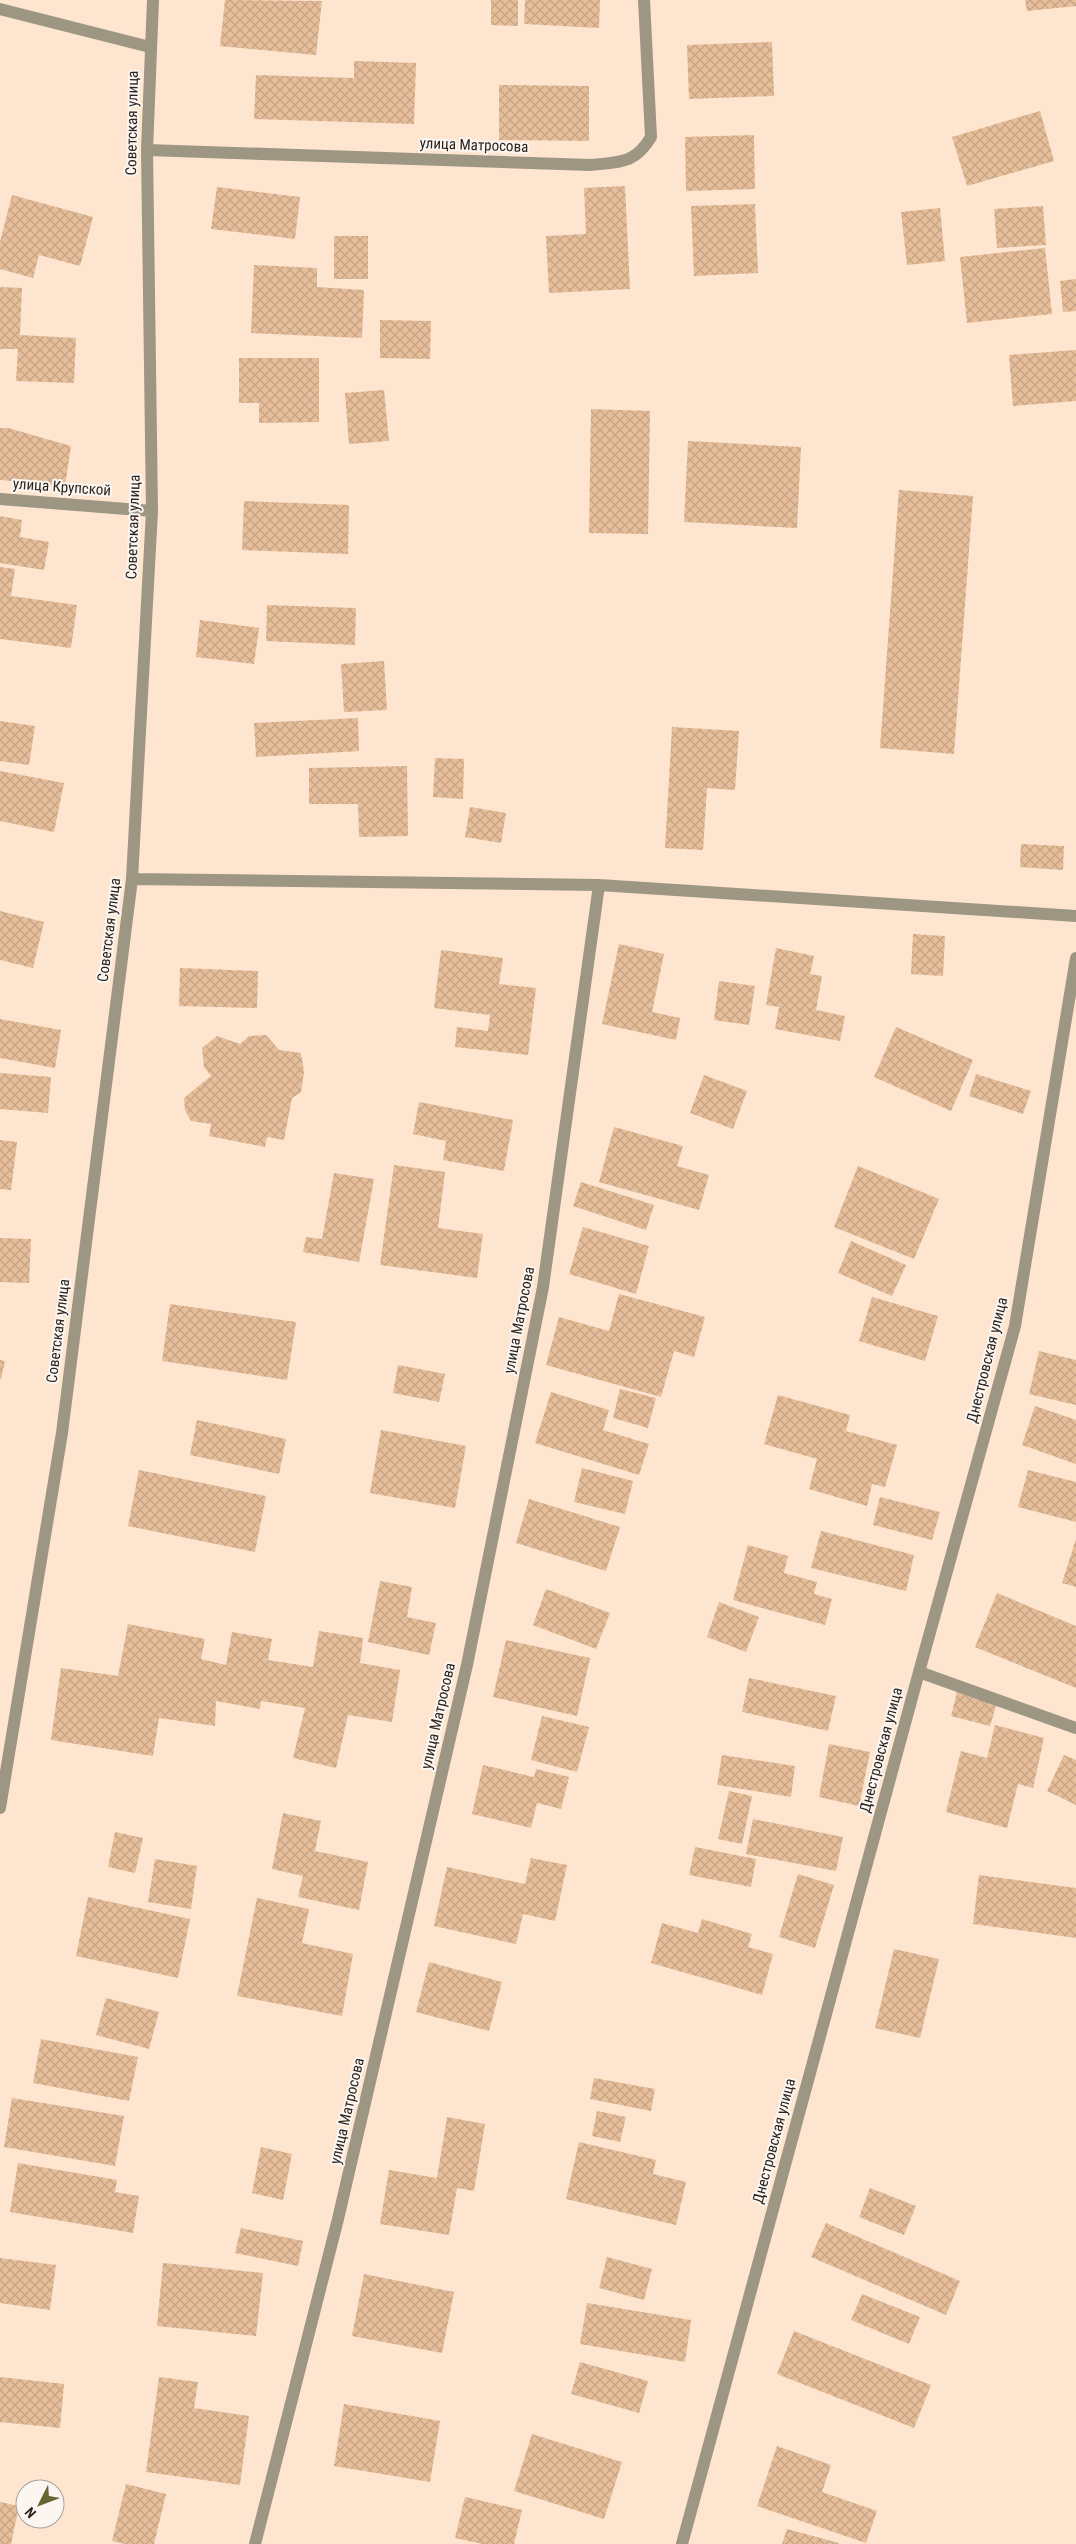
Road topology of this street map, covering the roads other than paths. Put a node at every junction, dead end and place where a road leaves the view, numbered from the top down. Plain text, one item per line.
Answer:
1 (153, 0) edge
2 (644, 0) edge
3 (0, 9) edge
4 (150, 47) junction
5 (147, 150) junction
6 (0, 499) edge
7 (152, 511) junction
8 (132, 879) junction
9 (599, 885) junction
10 (1076, 916) edge
11 (1076, 958) edge
12 (919, 1672) junction
13 (1076, 1728) edge
14 (0, 1808) edge
15 (255, 2544) edge
16 (682, 2544) edge

1 - 4 street, Советская улица
2 - 5 street, улица Матросова
3 - 4 street
4 - 5 street, Советская улица
5 - 7 street, Советская улица
6 - 7 street, улица Крупской
7 - 8 street, Советская улица
8 - 9 street
8 - 14 street, Советская улица
9 - 10 street
9 - 15 street, улица Матросова
11 - 12 street, Днестровская улица
12 - 13 street
12 - 16 street, Днестровская улица

